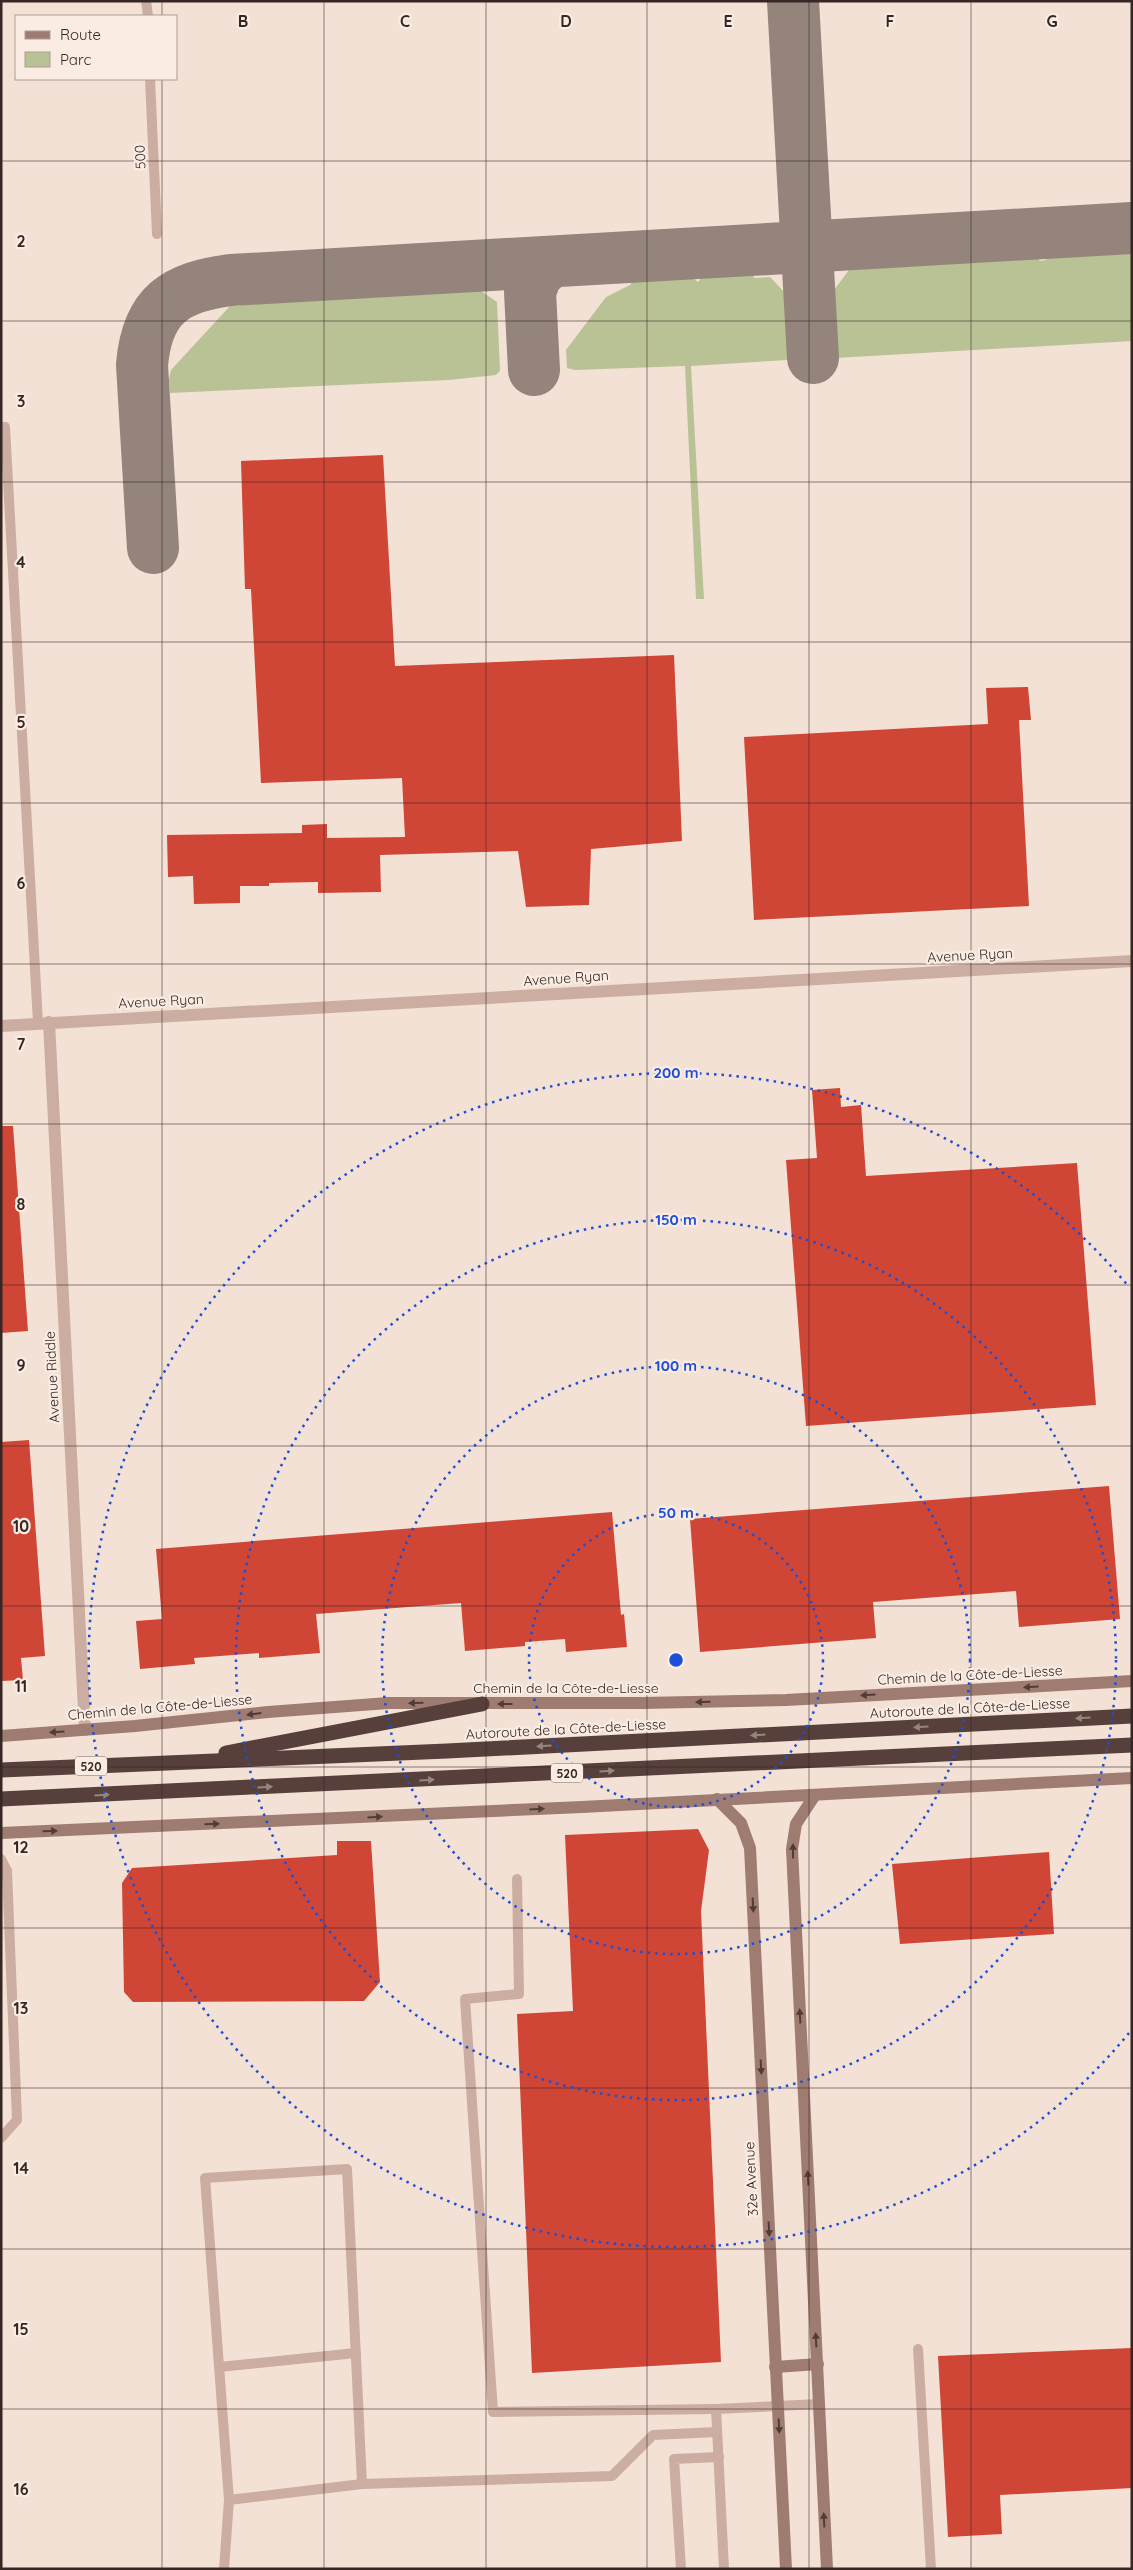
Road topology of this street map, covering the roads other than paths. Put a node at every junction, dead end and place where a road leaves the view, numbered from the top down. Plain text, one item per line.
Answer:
1 (146, 1) edge
2 (148, 15) edge
3 (150, 80) edge
4 (157, 234) dead end
5 (1, 427) edge
6 (1132, 961) edge
7 (44, 1023) junction
8 (1, 1026) edge
9 (1132, 1681) edge
10 (482, 1704) junction
11 (1132, 1716) edge
12 (85, 1730) junction
13 (1, 1736) edge
14 (1132, 1745) edge
15 (180, 1762) junction
16 (1, 1770) edge
17 (1132, 1778) edge
18 (815, 1795) junction
19 (1, 1799) edge
20 (717, 1799) junction
21 (1, 1833) edge
22 (1, 1860) edge
23 (4, 1873) edge
24 (517, 1879) dead end
25 (1, 2138) edge
26 (918, 2349) dead end
27 (356, 2353) junction
28 (818, 2364) junction
29 (219, 2367) junction
30 (775, 2367) junction
31 (819, 2404) junction
32 (777, 2406) junction
33 (716, 2409) junction
34 (717, 2432) junction
35 (719, 2457) junction
36 (362, 2484) junction
37 (229, 2500) junction
38 (224, 2569) edge
39 (681, 2569) edge
40 (724, 2569) edge
41 (786, 2569) edge
42 (826, 2569) edge
43 (931, 2569) edge

1 - 2 lane
3 - 4 lane, 500
5 - 7 lane
6 - 7 street, Avenue Ryan
7 - 8 street, Avenue Ryan
7 - 12 street, Avenue Riddle
9 -> 10 main road, Chemin de la Côte-de-Liesse
10 -> 12 main road, Chemin de la Côte-de-Liesse
10 - 15 highway
11 -> 15 highway, Autoroute de la Côte-de-Liesse / 520
12 -> 13 main road, Chemin de la Côte-de-Liesse
19 -> 14 highway, 520
15 - 16 highway, Autoroute de la Côte-de-Liesse / 520
17 - 18 main road
18 - 20 main road
28 -> 18 main road
21 -> 20 main road
20 -> 30 main road, 32e Avenue
22 - 23 lane
23 - 25 lane
24 - 33 lane
26 - 43 lane
27 - 29 lane
27 - 29 lane
27 - 36 lane
28 - 30 main road
28 - 31 main road
29 - 37 lane
30 - 32 main road, 32e Avenue
31 - 32 lane
42 -> 31 main road
32 - 33 lane
32 -> 41 main road, 32e Avenue
33 - 34 lane
34 - 35 lane
34 - 36 lane
35 - 39 lane
35 - 40 lane
36 - 37 lane
37 - 38 lane

